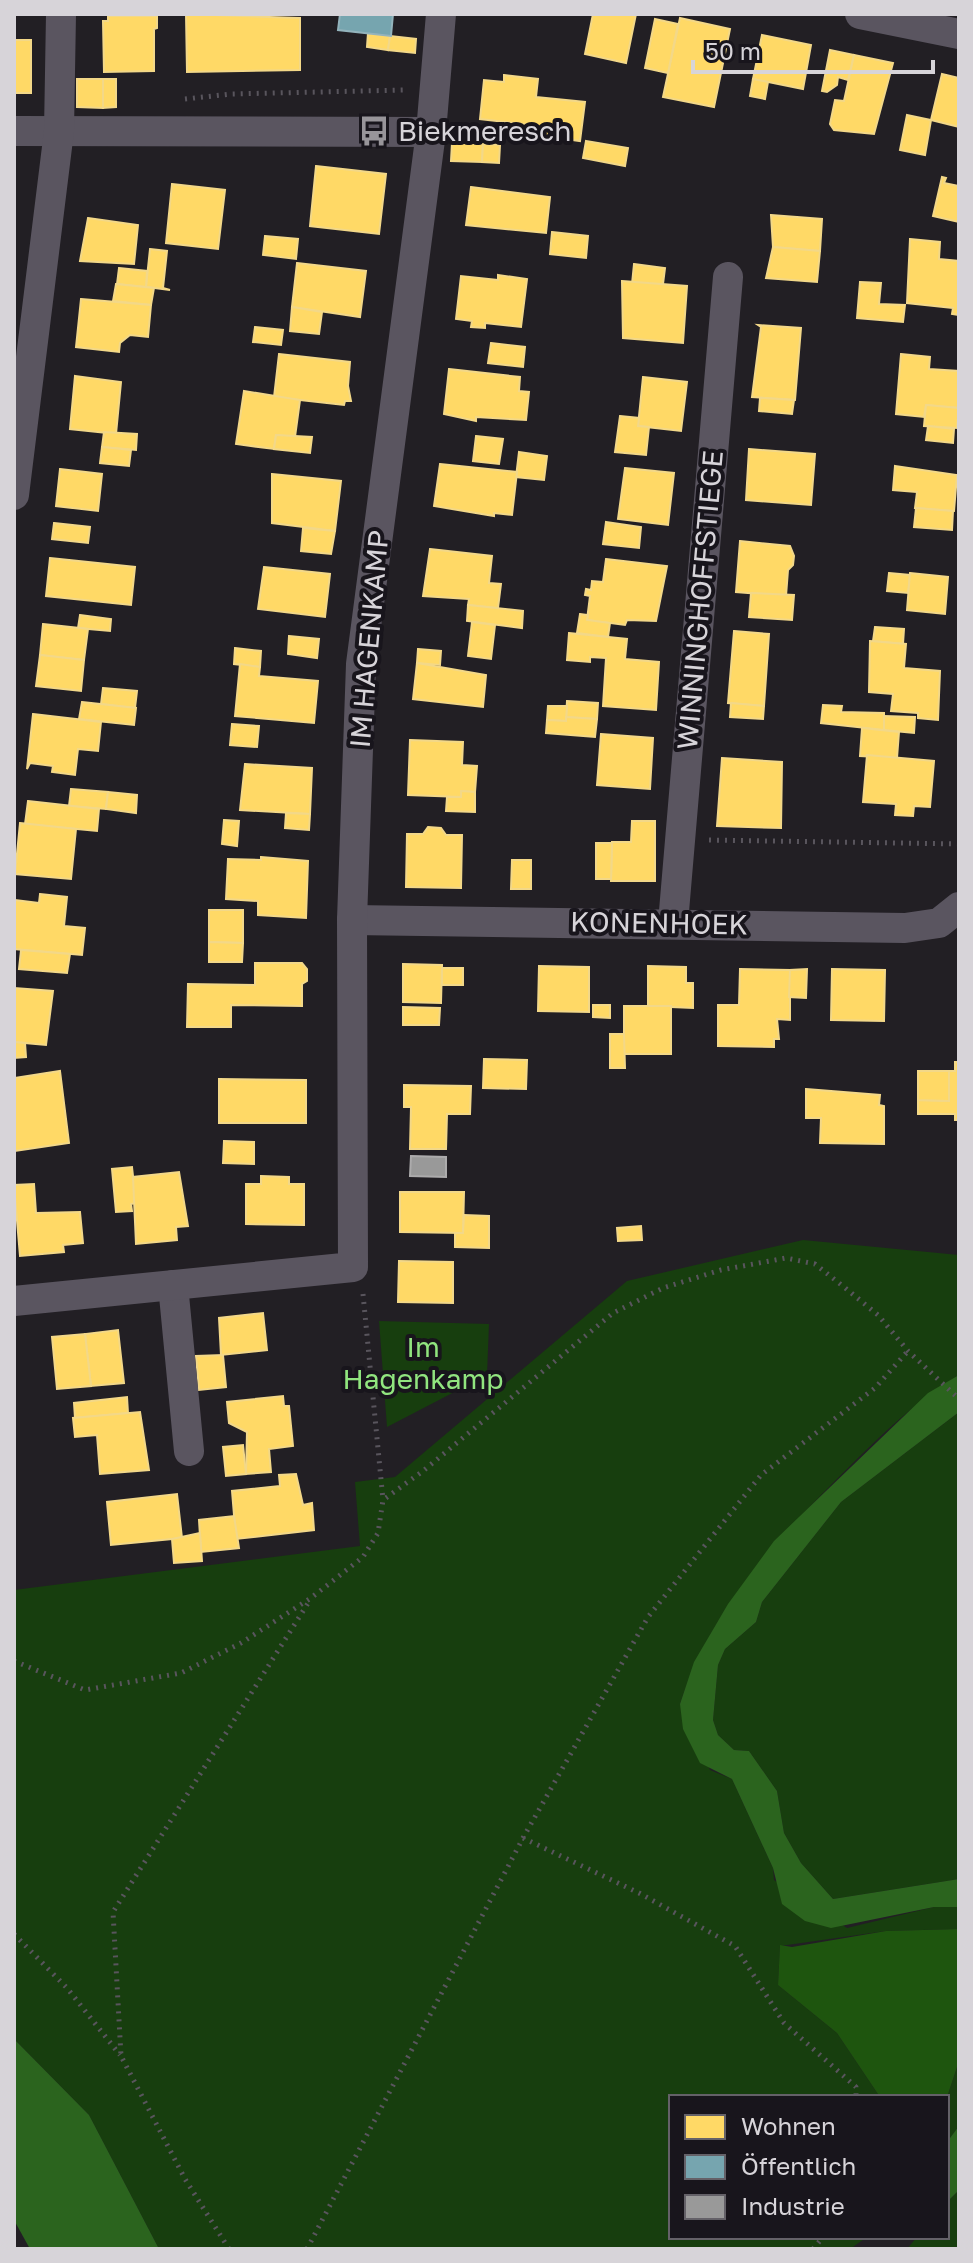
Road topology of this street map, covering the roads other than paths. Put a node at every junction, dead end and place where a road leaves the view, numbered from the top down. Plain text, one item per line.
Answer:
1 (61, 14) edge
2 (441, 14) edge
3 (860, 14) edge
4 (959, 34) edge
5 (14, 131) edge
6 (59, 131) junction
7 (431, 132) junction
8 (728, 277) dead end
9 (14, 495) edge
10 (959, 907) edge
11 (352, 920) junction
12 (673, 923) junction
13 (173, 1285) junction
14 (14, 1301) edge
15 (189, 1451) dead end

1 - 6 street
2 - 7 street, IM HAGENKAMP
3 - 4 street
5 - 6 street
6 - 7 street
6 - 9 street
7 - 11 street, IM HAGENKAMP
8 - 12 street, WINNINGHOFFSTIEGE
10 - 12 street, KONENHOEK
11 - 12 street, KONENHOEK
11 - 13 street, IM HAGENKAMP
13 - 14 street
13 - 15 street

